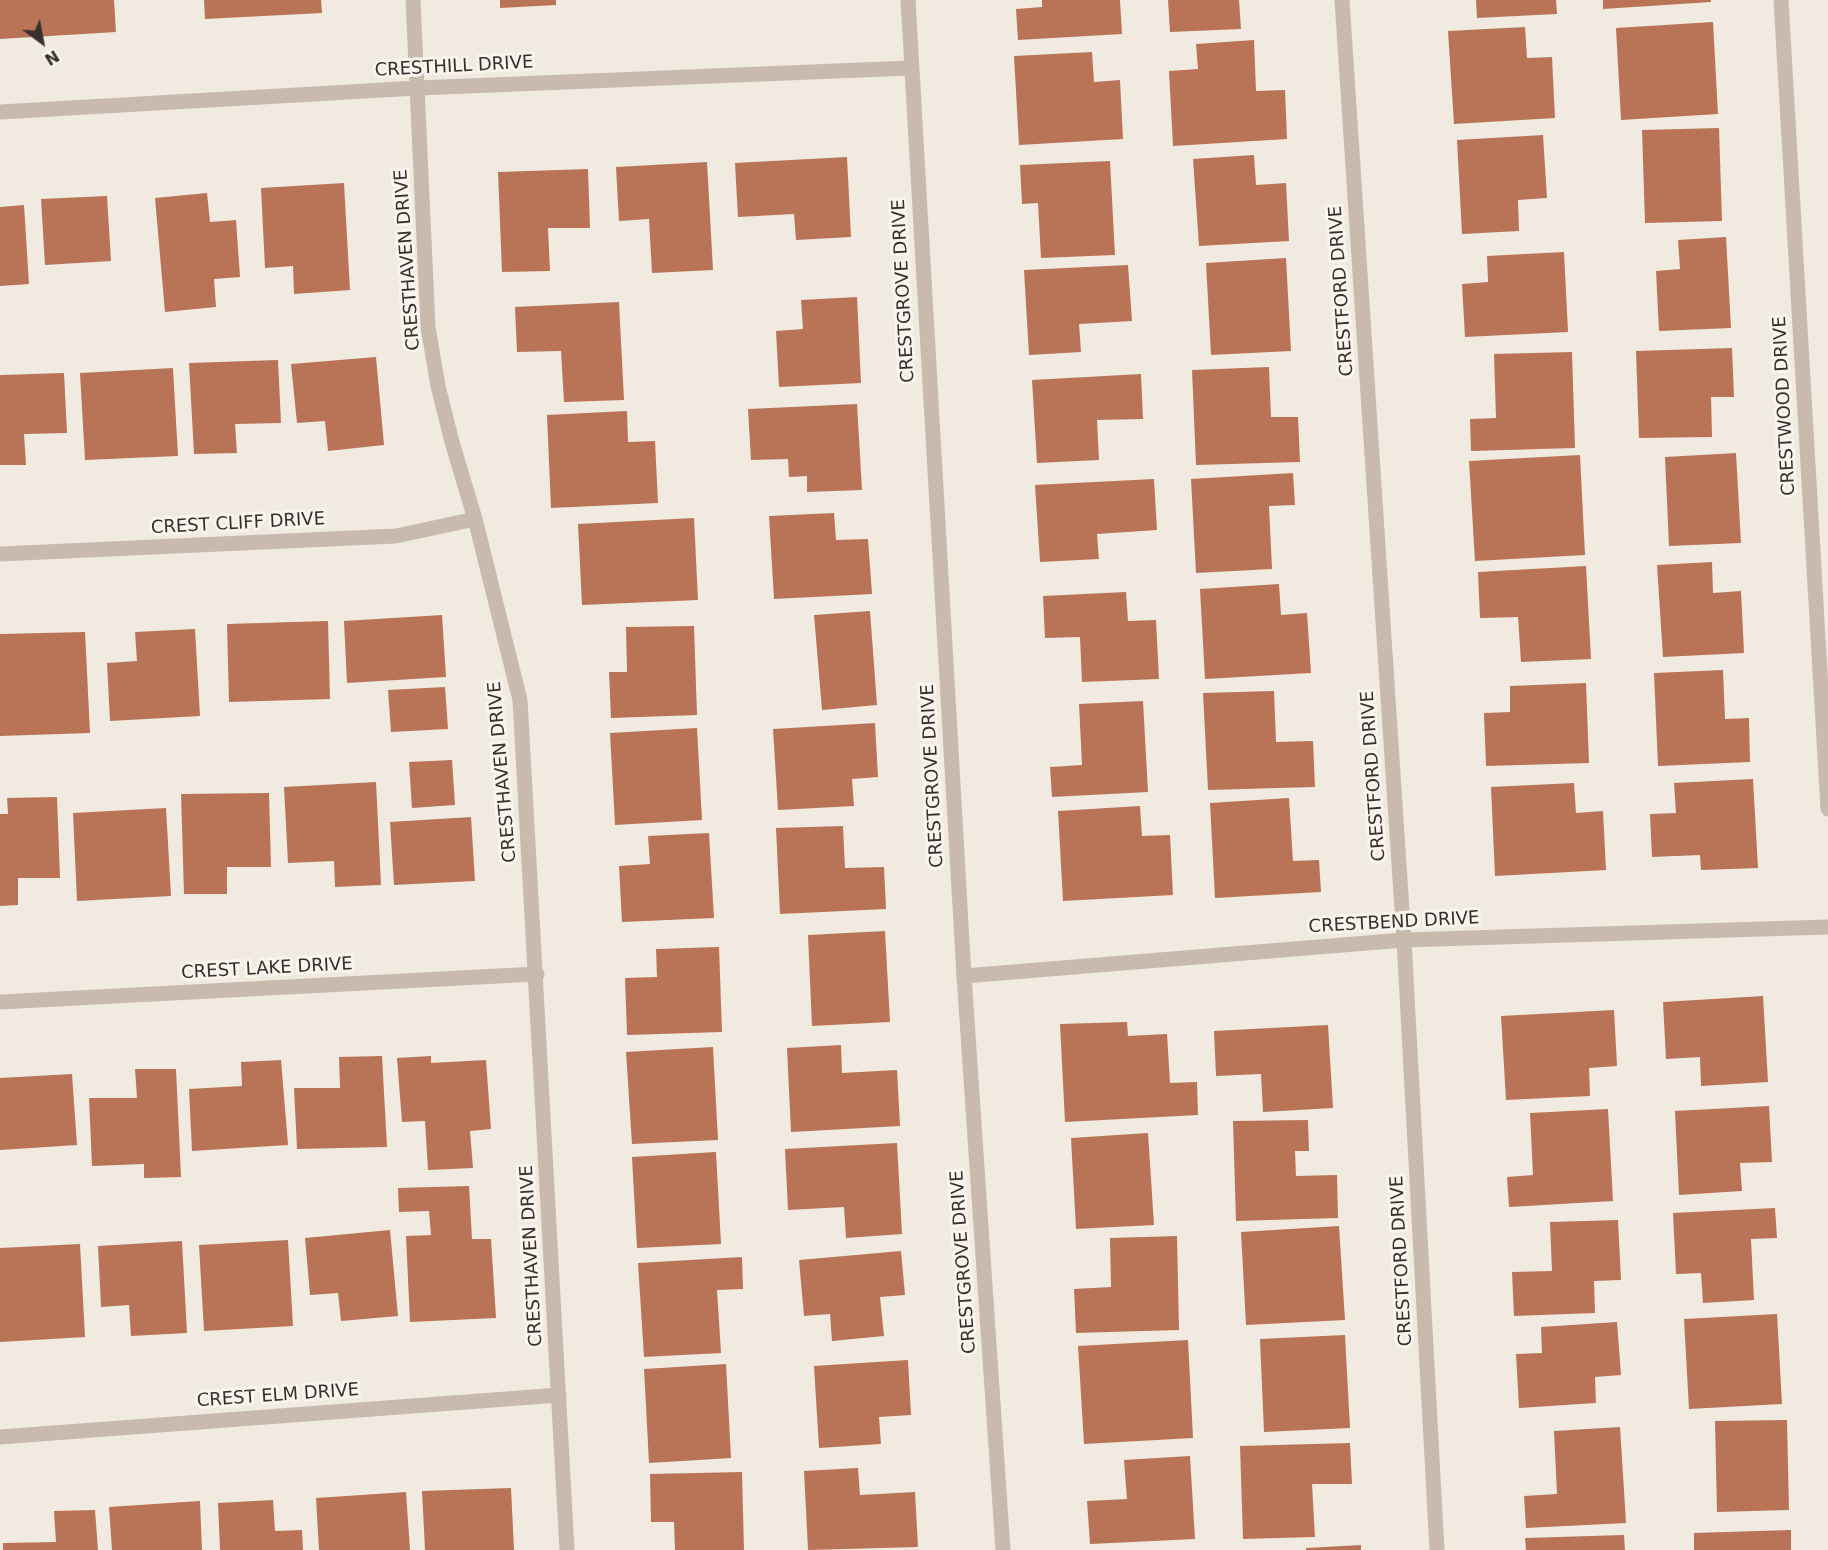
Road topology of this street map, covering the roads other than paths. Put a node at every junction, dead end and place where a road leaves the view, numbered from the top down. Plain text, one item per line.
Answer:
1 (413, 0) edge
2 (908, 0) edge
3 (1342, 0) edge
4 (1781, 0) edge
5 (910, 68) junction
6 (418, 88) junction
7 (0, 112) edge
8 (475, 519) junction
9 (0, 554) edge
10 (1828, 809) edge
11 (1828, 927) edge
12 (1404, 940) junction
13 (537, 974) junction
14 (964, 976) junction
15 (0, 1002) edge
16 (559, 1395) junction
17 (0, 1437) edge
18 (567, 1550) edge
19 (1003, 1550) edge
20 (1437, 1550) edge

1 - 6 street, CRESTHAVEN DRIVE
2 - 5 street, CRESTGROVE DRIVE
3 - 12 street, CRESTFORD DRIVE
4 - 10 street, CRESTWOOD DRIVE
5 - 6 street, CRESTHILL DRIVE
5 - 14 street, CRESTGROVE DRIVE
6 - 7 street, CRESTHILL DRIVE
6 - 8 street, CRESTHAVEN DRIVE
8 - 9 street, CREST CLIFF DRIVE
8 - 13 street, CRESTHAVEN DRIVE
11 - 12 street, CRESTBEND DRIVE
12 - 14 street, CRESTBEND DRIVE
12 - 20 street, CRESTFORD DRIVE
13 - 15 street, CREST LAKE DRIVE
13 - 16 street, CRESTHAVEN DRIVE
14 - 19 street, CRESTGROVE DRIVE
16 - 17 street, CREST ELM DRIVE
16 - 18 street, CRESTHAVEN DRIVE

